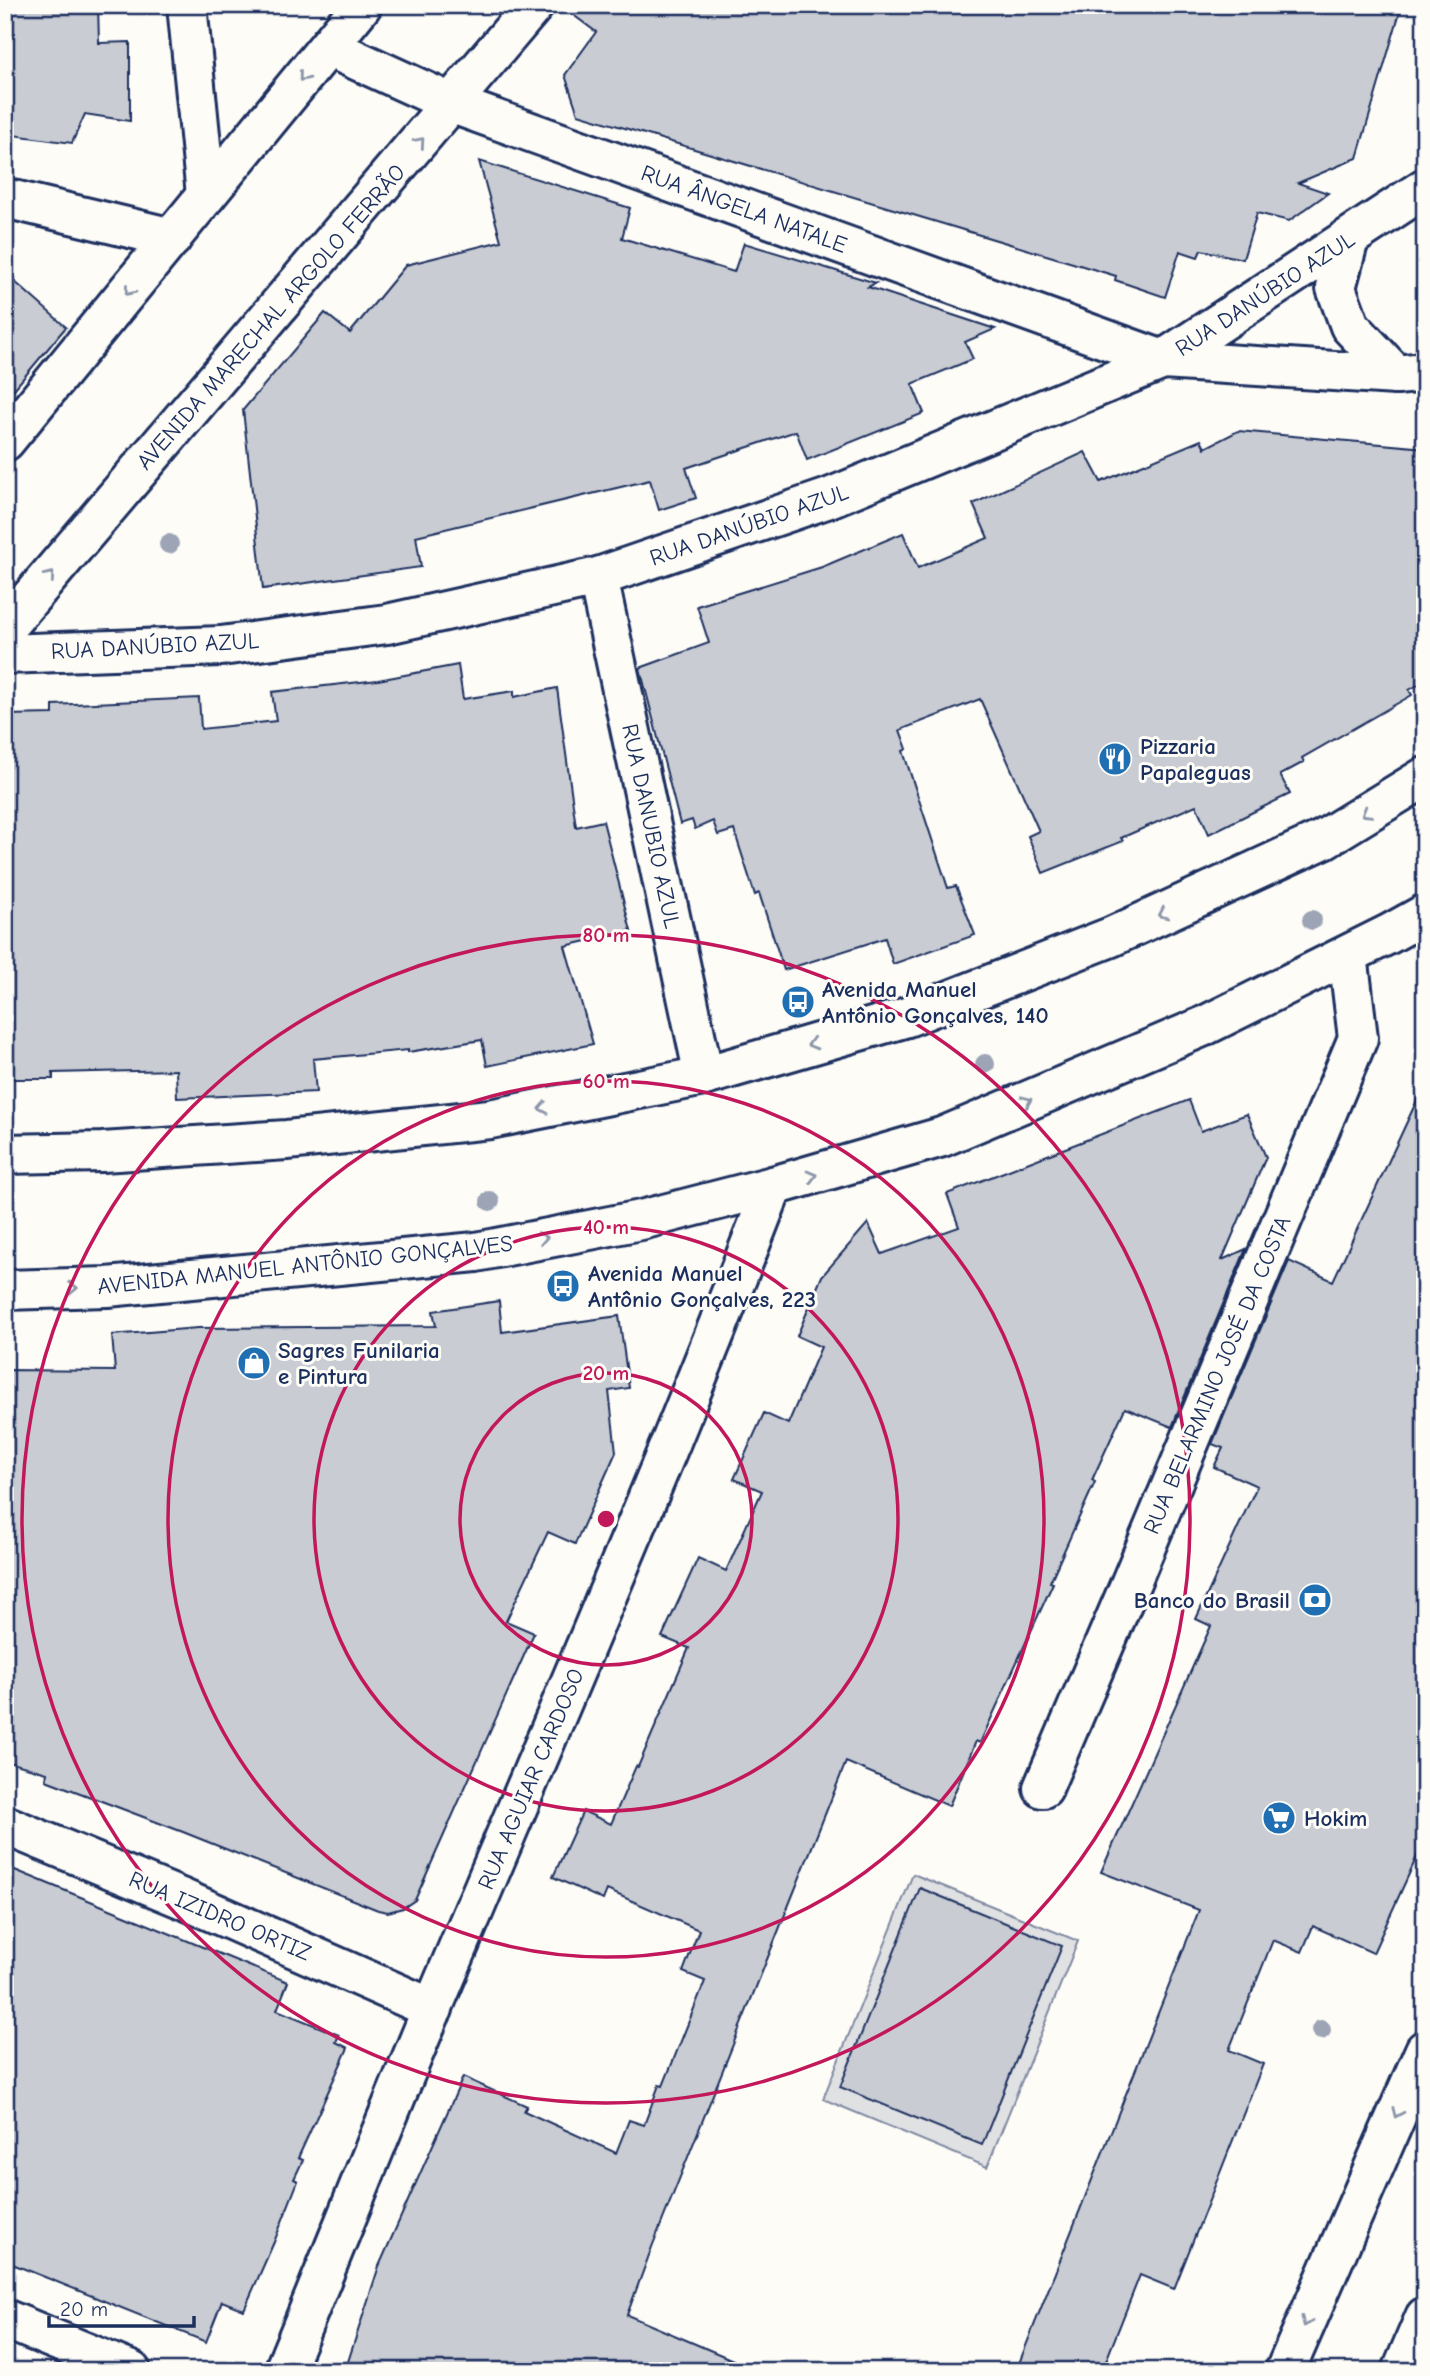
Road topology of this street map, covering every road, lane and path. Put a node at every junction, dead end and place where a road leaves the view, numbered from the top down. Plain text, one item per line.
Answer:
1 (187, 5) edge
2 (362, 5) edge
3 (534, 5) edge
4 (328, 47) junction
5 (453, 104) junction
6 (1425, 188) edge
7 (206, 195) junction
8 (5, 198) edge
9 (172, 238) junction
10 (1349, 239) junction
11 (1163, 360) junction
12 (1411, 374) edge
13 (5, 441) edge
14 (598, 577) junction
15 (5, 628) edge
16 (5, 653) edge
17 (1425, 778) edge
18 (1425, 914) edge
19 (1348, 955) junction
20 (704, 1076) junction
21 (5, 1154) edge
22 (773, 1186) junction
23 (5, 1290) edge
24 (1042, 1788) dead end
25 (5, 1825) edge
26 (433, 2008) junction
27 (1425, 2050) edge
28 (1425, 2317) edge
29 (5, 2319) edge
30 (131, 2371) edge
31 (284, 2371) edge
32 (1285, 2371) edge
33 (1402, 2371) edge

1 - 7 street
2 - 4 street
3 - 5 street, AVENIDA MARECHAL ARGOLO FERRÃO
4 - 5 street, RUA ÂNGELA NATALE
4 -> 7 street
5 - 11 street, RUA ÂNGELA NATALE
15 -> 5 street, AVENIDA MARECHAL ARGOLO FERRÃO
6 - 10 street, RUA DANÚBIO AZUL
7 - 9 street
8 - 9 street
9 -> 13 street
10 - 11 street, RUA DANÚBIO AZUL
10 - 12 street
11 - 12 street
11 - 14 street, RUA DANÚBIO AZUL
14 - 16 street, RUA DANÚBIO AZUL
14 - 20 street, RUA DANUBIO AZUL
17 -> 20 street
18 - 19 street, AVENIDA MANUEL ANTÔNIO GONÇALVES
22 -> 19 street, AVENIDA MANUEL ANTÔNIO GONÇALVES
19 - 24 street, RUA BELARMINO JOSÉ DA COSTA
20 -> 21 street
23 -> 22 street, AVENIDA MANUEL ANTÔNIO GONÇALVES
22 - 26 street, RUA AGUIAR CARDOSO
25 - 26 street, RUA IZIDRO ORTIZ
26 - 31 street, RUA AGUIAR CARDOSO
27 -> 32 street
28 - 33 street
29 - 30 street

